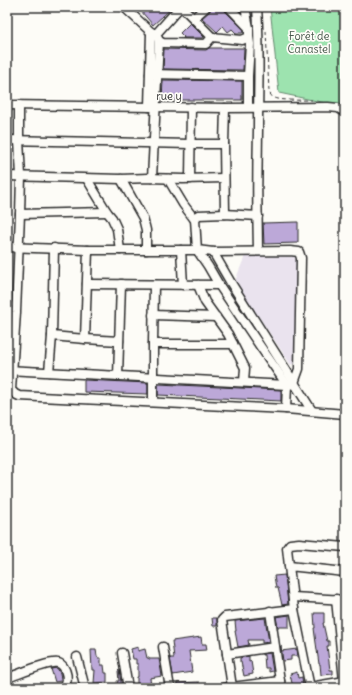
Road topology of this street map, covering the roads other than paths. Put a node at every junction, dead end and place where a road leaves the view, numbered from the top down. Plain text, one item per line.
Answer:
1 (124, 7) edge
2 (181, 7) edge
3 (206, 7) edge
4 (229, 7) edge
5 (245, 7) edge
6 (257, 7) edge
7 (194, 18) junction
8 (249, 33) junction
9 (155, 36) junction
10 (212, 37) junction
11 (153, 74) junction
12 (248, 76) junction
13 (7, 105) edge
14 (19, 105) junction
15 (153, 107) junction
16 (191, 107) junction
17 (258, 107) junction
18 (225, 108) junction
19 (248, 108) junction
20 (345, 112) edge
21 (7, 140) edge
22 (19, 140) junction
23 (154, 144) junction
24 (190, 144) junction
25 (224, 144) junction
26 (7, 176) edge
27 (20, 176) junction
28 (87, 178) junction
29 (152, 178) junction
30 (224, 178) junction
31 (121, 179) junction
32 (168, 179) junction
33 (190, 179) junction
34 (107, 212) junction
35 (20, 214) junction
36 (225, 214) junction
37 (258, 216) junction
38 (195, 220) junction
39 (7, 246) edge
40 (18, 246) junction
41 (54, 248) junction
42 (88, 250) junction
43 (120, 250) junction
44 (146, 250) junction
45 (181, 250) junction
46 (196, 250) junction
47 (258, 251) junction
48 (212, 252) junction
49 (87, 284) junction
50 (121, 284) junction
51 (154, 285) junction
52 (183, 285) junction
53 (219, 285) junction
54 (198, 286) junction
55 (154, 315) junction
56 (216, 317) junction
57 (52, 336) junction
58 (84, 340) junction
59 (119, 341) junction
60 (153, 344) junction
61 (233, 344) junction
62 (10, 370) edge
63 (49, 372) junction
64 (118, 376) junction
65 (153, 378) junction
66 (244, 382) junction
67 (289, 384) junction
68 (10, 392) edge
69 (153, 402) junction
70 (286, 409) junction
71 (312, 411) junction
72 (345, 414) edge
73 (345, 547) edge
74 (289, 566) junction
75 (345, 572) edge
76 (293, 596) junction
77 (336, 599) junction
78 (345, 600) edge
79 (294, 609) junction
80 (270, 611) junction
81 (163, 647) dead end
82 (274, 647) junction
83 (122, 653) dead end
84 (227, 654) junction
85 (77, 657) dead end
86 (7, 678) edge
87 (345, 681) edge
88 (280, 685) edge
89 (228, 687) edge
90 (310, 687) edge
91 (61, 688) edge
92 (85, 688) edge
93 (128, 688) edge
94 (170, 688) edge

1 - 9 street
2 - 7 street
2 - 9 street
3 - 7 street
4 - 8 street
5 - 8 street
6 - 17 street
7 - 10 street
8 - 10 street
8 - 12 street
9 - 10 street
9 - 11 street
9 - 11 street
11 - 12 street
11 - 15 street
12 - 19 street
13 - 14 street, rue y
14 - 15 street, rue y
14 - 22 street
15 - 16 street, rue y
15 - 23 street
16 - 18 street, rue y
16 - 24 street
17 - 19 street, rue y
17 - 20 street, rue y
17 - 37 street
18 - 19 street, rue y
18 - 25 street
21 - 22 street
22 - 23 street
22 - 27 street
23 - 24 street
23 - 29 street
24 - 25 street
24 - 33 street
25 - 30 street
26 - 27 street
27 - 28 street
27 - 35 street
28 - 31 street
28 - 34 street
29 - 31 street
29 - 32 street
30 - 33 street
30 - 36 street
31 - 44 street
32 - 33 street
32 - 38 street
34 - 35 street
34 - 43 street
35 - 40 street
36 - 37 street
36 - 38 street
37 - 47 street
38 - 46 street
39 - 40 street
40 - 41 street
40 - 62 street
41 - 42 street
41 - 57 street
42 - 43 street
42 - 49 street
43 - 44 street
44 - 45 street
45 - 46 street
45 - 52 street
46 - 48 street
46 - 53 street
47 - 48 street
47 - 67 street
48 - 67 street
49 - 50 street
49 - 58 street
50 - 51 street
50 - 59 street
51 - 52 street
51 - 55 street
52 - 54 street
53 - 54 street
53 - 67 street
54 - 56 street
55 - 56 street
55 - 60 street
56 - 61 street
57 - 58 street
57 - 63 street
58 - 59 street
59 - 64 street
60 - 61 street
60 - 65 street
61 - 66 street
62 - 63 street
62 - 68 street
63 - 64 street
64 - 65 street
65 - 66 street
65 - 69 street
66 - 67 street
67 - 70 street
67 - 71 street
68 - 69 street
69 - 70 street
70 - 71 street
71 - 72 street
73 - 74 street
74 - 75 street
74 - 76 street
76 - 77 street
76 - 79 street
77 - 78 street
77 - 87 street
79 - 80 street
79 - 90 street
80 - 82 street
80 - 84 street
81 - 94 street
82 - 84 street
82 - 88 street
83 - 93 street
84 - 89 street
85 - 92 street
86 - 91 street
87 - 90 street
88 - 89 street

